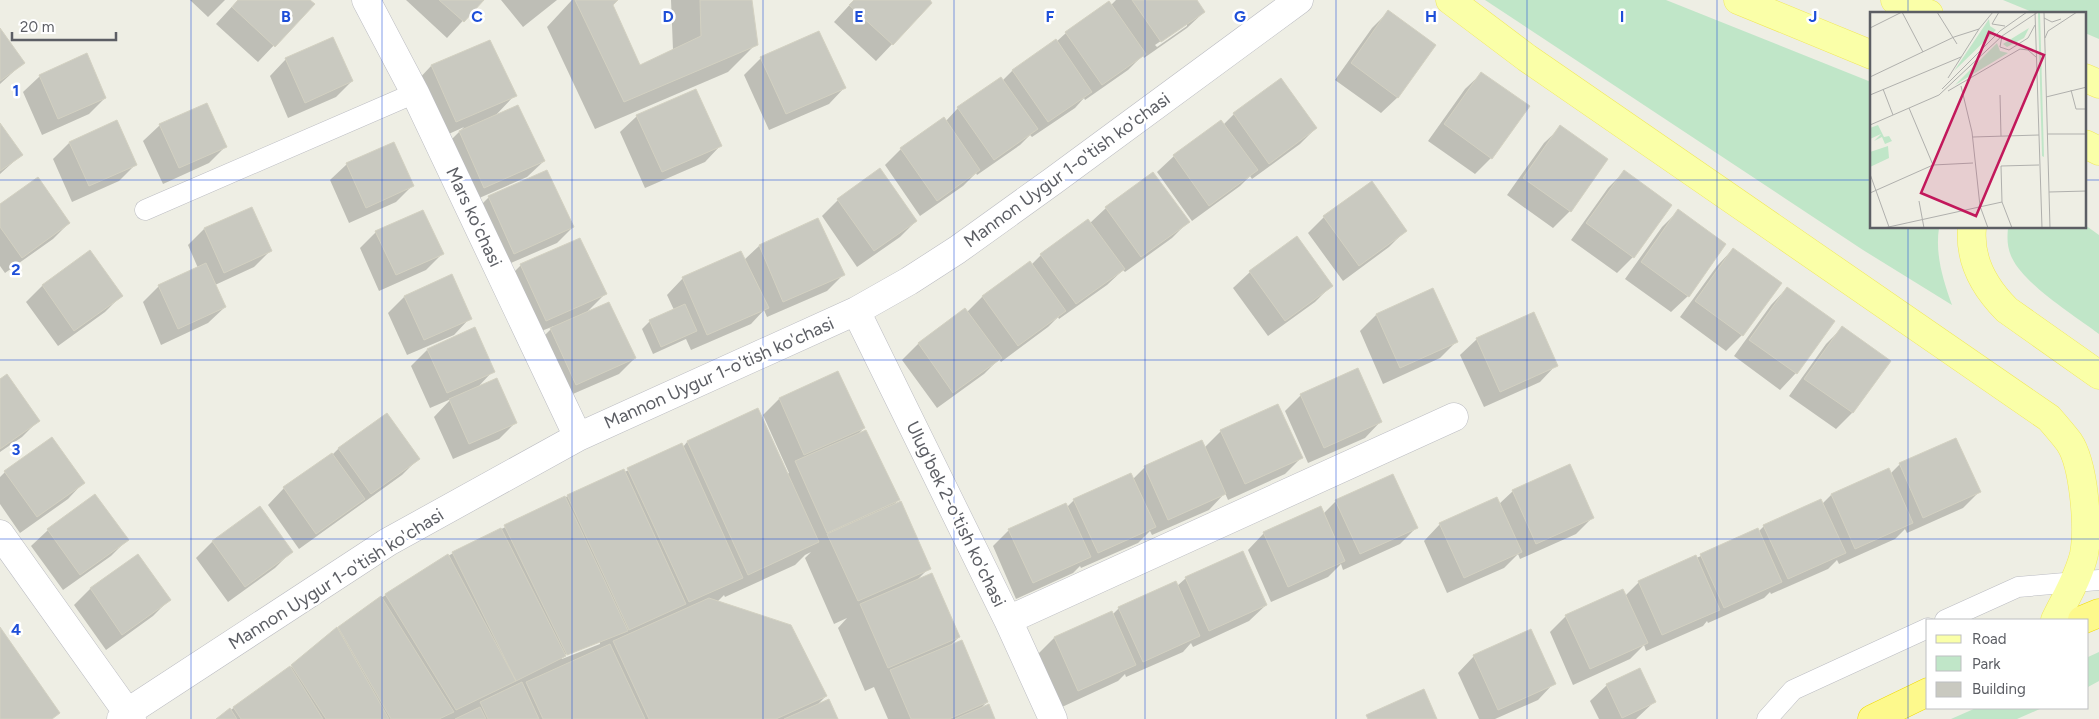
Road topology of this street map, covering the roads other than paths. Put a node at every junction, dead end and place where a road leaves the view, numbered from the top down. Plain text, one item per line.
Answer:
1 (366, 0) edge
2 (1299, 0) edge
3 (1450, 0) edge
4 (1738, 0) edge
5 (1895, 0) edge
6 (1924, 12) edge
7 (1870, 54) edge
8 (2086, 78) edge
9 (2099, 84) edge
10 (415, 92) junction
11 (2086, 144) edge
12 (2099, 151) edge
13 (2099, 158) edge
14 (2086, 160) edge
15 (145, 210) dead end
16 (1972, 229) edge
17 (856, 311) junction
18 (2099, 376) edge
19 (1454, 417) dead end
20 (578, 437) junction
21 (0, 534) edge
22 (2086, 581) edge
23 (2099, 613) edge
24 (1948, 619) edge
25 (2056, 619) edge
26 (2084, 619) edge
27 (1008, 620) junction
28 (1926, 629) edge
29 (1926, 693) edge
30 (127, 717) edge
31 (1053, 719) edge
32 (1767, 719) edge
33 (1872, 719) edge

1 - 10 street, Mars ko'chasi
2 - 17 street, Mannon Uygur 1-o'tish ko'chasi
3 - 22 main road
4 - 7 main road
5 - 6 main road
8 - 9 main road
10 - 15 lane
10 - 20 street, Mars ko'chasi
11 - 12 main road
13 - 14 main road
16 - 18 main road
17 - 20 street, Mannon Uygur 1-o'tish ko'chasi
17 - 27 street, Ulug'bek 2-o'tish ko'chasi
19 - 27 street
20 - 30 street, Mannon Uygur 1-o'tish ko'chasi
21 - 30 street
22 - 24 lane
22 - 25 main road
23 - 26 highway
27 - 31 street, Ulug'bek 2-o'tish ko'chasi
28 - 32 lane
29 - 33 highway

